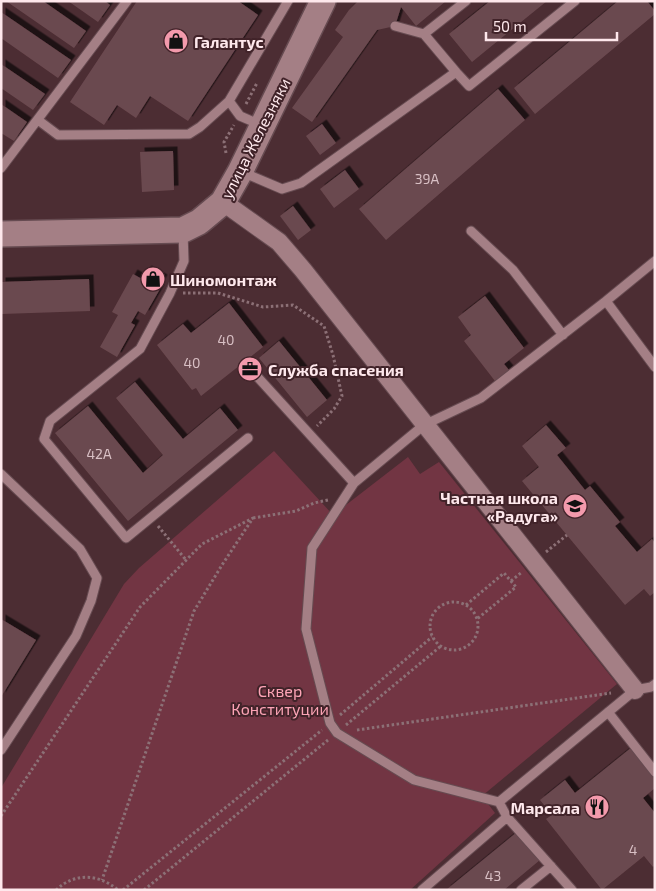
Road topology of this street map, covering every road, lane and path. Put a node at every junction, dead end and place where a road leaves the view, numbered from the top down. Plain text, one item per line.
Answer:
1 (127, 1) edge
2 (288, 1) edge
3 (323, 1) edge
4 (466, 1) edge
5 (575, 1) edge
6 (395, 26) dead end
7 (424, 34) junction
8 (456, 72) junction
9 (229, 101) junction
10 (38, 120) junction
11 (262, 126) junction
12 (1, 168) edge
13 (240, 172) junction
14 (223, 202) junction
15 (183, 230) junction
16 (471, 231) dead end
17 (1, 234) edge
18 (655, 261) edge
19 (170, 293) junction
20 (606, 302) junction
21 (563, 335) junction
22 (655, 367) edge
23 (252, 372) dead end
24 (424, 425) junction
25 (309, 434) junction
26 (248, 438) dead end
27 (1, 474) edge
28 (354, 483) junction
29 (345, 497) junction
30 (151, 518) junction
31 (253, 518) junction
32 (186, 560) junction
33 (466, 605) junction
34 (477, 619) junction
35 (432, 637) junction
36 (441, 646) junction
37 (649, 688) edge
38 (608, 712) junction
39 (330, 723) junction
40 (337, 733) junction
41 (1, 750) edge
42 (655, 772) edge
43 (499, 802) junction
44 (1, 816) edge
45 (507, 817) junction
46 (551, 866) junction
47 (102, 880) junction
48 (56, 890) edge
49 (118, 890) edge
50 (124, 890) edge
51 (144, 890) edge
52 (422, 890) edge
53 (521, 890) edge
54 (572, 890) edge

1 - 10 lane
2 - 9 lane
3 - 11 street, улица Железняки
4 - 7 lane
5 - 8 lane
6 - 7 lane
7 - 8 lane
8 - 13 lane
9 - 10 lane
9 - 11 lane
10 - 12 lane
11 - 13 street, улица Железняки
13 - 14 street, улица Железняки
14 - 15 street, улица Железняки
14 - 24 street
15 - 17 street, улица Железняки
15 - 19 lane
16 - 21 lane
18 - 20 lane
19 - 25 path
19 - 30 lane
20 - 21 lane
20 - 22 lane
21 - 24 lane
23 - 25 lane
24 - 28 lane
24 - 37 street
25 - 28 lane
26 - 30 lane
27 - 41 lane
28 - 29 lane
29 - 31 path
29 - 39 lane
30 - 32 path
31 - 32 path
31 - 47 path
32 - 44 path
33 - 34 path
33 - 34 path
33 - 35 path
34 - 36 path
35 - 36 path
35 - 39 path
36 - 40 path
37 - 38 lane
37 - 40 path
38 - 42 lane
38 - 43 lane
39 - 40 lane
39 - 50 path
40 - 43 lane
40 - 51 path
43 - 45 lane
45 - 46 lane
45 - 52 lane
46 - 53 lane
46 - 54 lane
47 - 48 path
47 - 49 path

